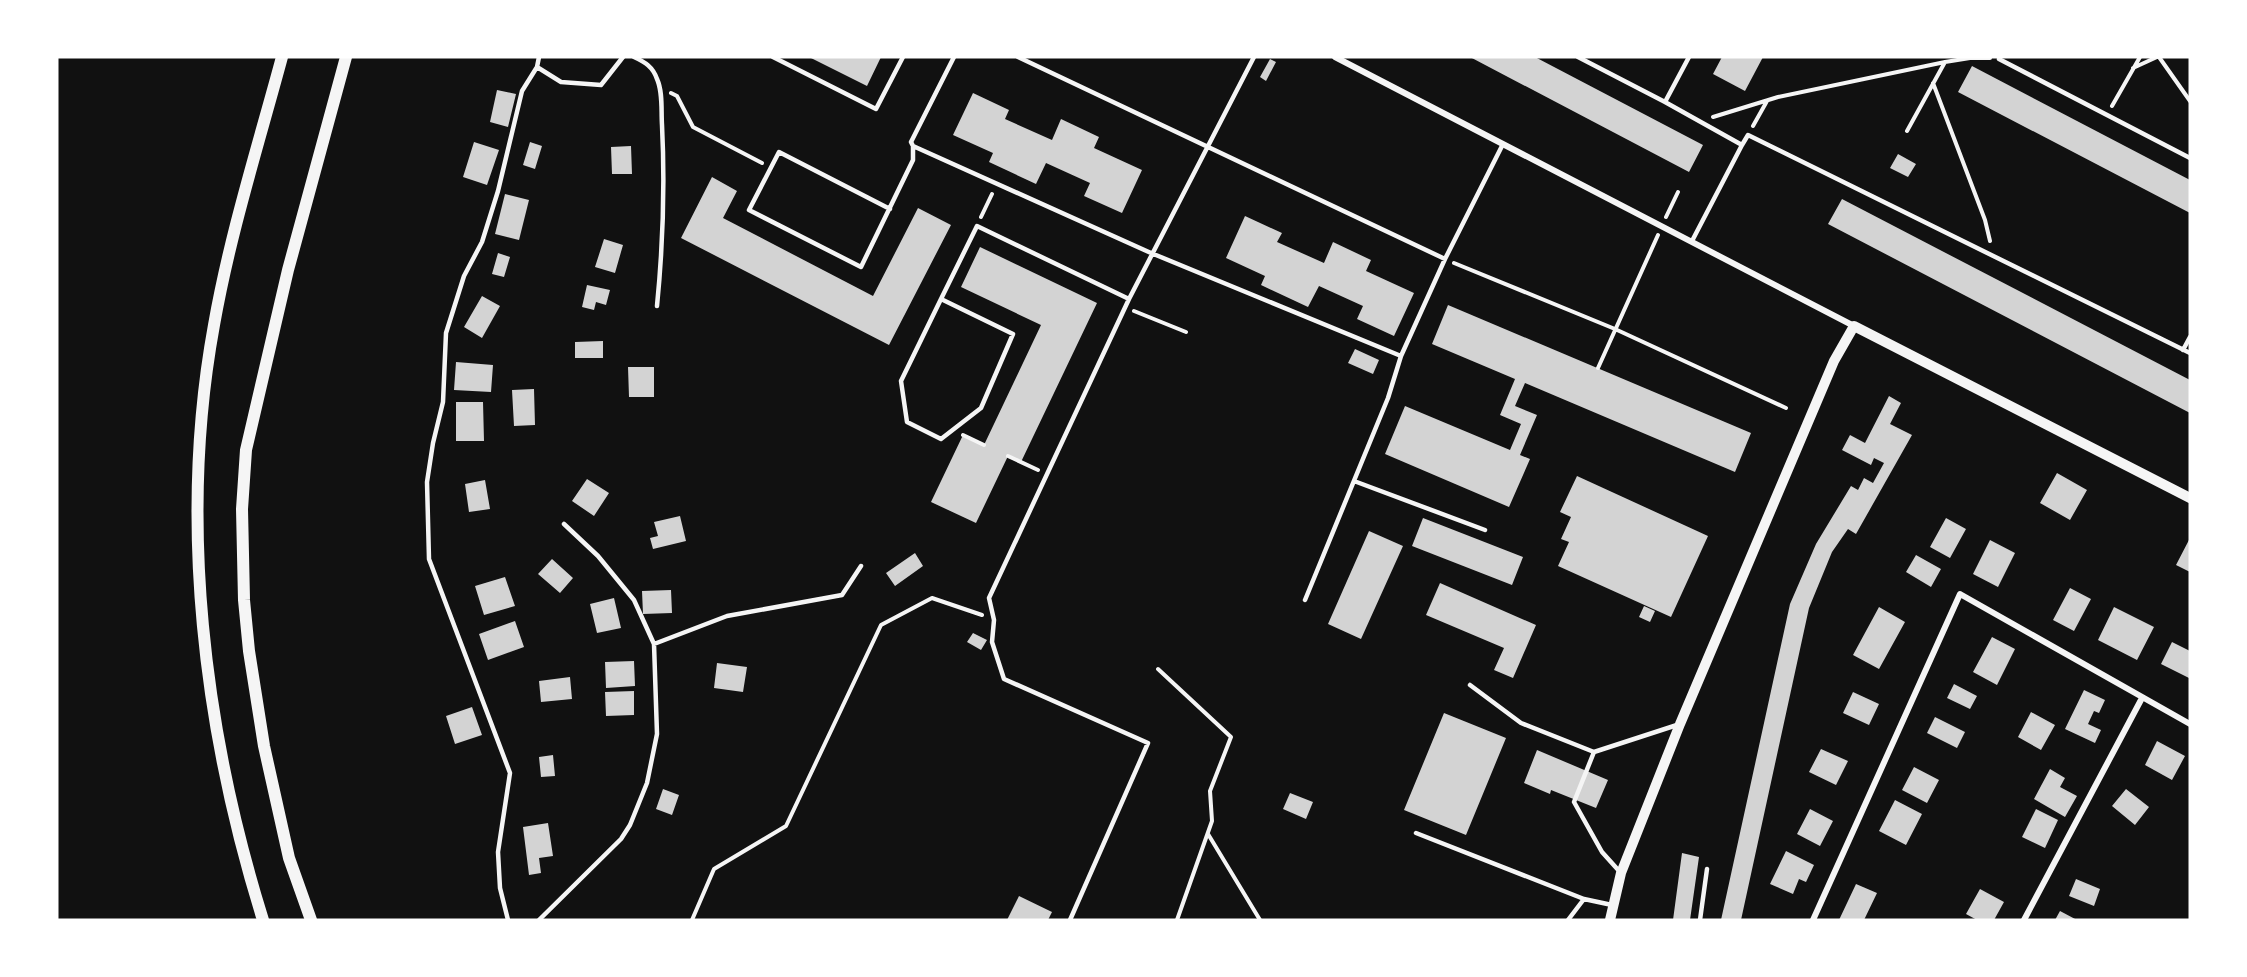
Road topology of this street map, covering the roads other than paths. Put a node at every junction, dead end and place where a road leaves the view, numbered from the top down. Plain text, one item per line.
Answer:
1 (282, 57) edge
2 (346, 57) edge
3 (539, 57) edge
4 (622, 57) edge
5 (634, 57) edge
6 (773, 57) edge
7 (903, 57) edge
8 (954, 57) edge
9 (1018, 57) edge
10 (1254, 57) edge
11 (1335, 57) edge
12 (1578, 57) edge
13 (1689, 57) edge
14 (2000, 58) edge
15 (537, 67) junction
16 (1665, 102) junction
17 (1503, 144) junction
18 (1742, 145) junction
19 (913, 146) junction
20 (1206, 147) junction
21 (2190, 158) edge
22 (890, 209) junction
23 (1692, 241) junction
24 (1151, 253) junction
25 (1445, 259) junction
26 (941, 299) junction
27 (1129, 299) junction
28 (657, 306) dead end
29 (1854, 326) junction
30 (2190, 337) edge
31 (2183, 350) junction
32 (2190, 353) edge
33 (1401, 356) junction
34 (1354, 482) junction
35 (2190, 498) edge
36 (564, 524) dead end
37 (1485, 530) dead end
38 (861, 566) dead end
39 (1305, 600) dead end
40 (654, 644) junction
41 (1470, 686) dead end
42 (2142, 698) junction
43 (1680, 724) junction
44 (2190, 724) edge
45 (1594, 752) junction
46 (1416, 833) dead end
47 (1707, 869) dead end
48 (1621, 873) junction
49 (1584, 898) junction
50 (1612, 905) junction
51 (262, 920) edge
52 (311, 920) edge
53 (508, 920) edge
54 (539, 920) edge
55 (1070, 920) edge
56 (1568, 920) edge
57 (1610, 920) edge
58 (1700, 920) edge
59 (1812, 920) edge
60 (2024, 920) edge

1 - 51 main road
2 - 52 main road
3 - 15 lane
4 - 15 lane
5 - 28 lane
6 - 7 lane
8 - 19 lane
9 - 20 lane
10 - 20 lane
11 - 17 street
12 - 16 lane
13 - 16 lane
14 - 21 lane
15 - 53 lane
16 - 18 lane
17 - 23 street
17 - 25 lane
18 - 23 lane
18 - 31 lane
19 - 22 lane
19 - 24 lane
20 - 24 lane
20 - 25 lane
22 - 22 lane
23 - 29 street
24 - 27 lane
24 - 33 lane
25 - 33 lane
26 - 26 lane
26 - 27 lane
27 - 55 lane
29 - 35 street
29 - 43 street
30 - 31 lane
31 - 32 lane
33 - 34 lane
34 - 37 lane
34 - 39 lane
36 - 40 lane
38 - 40 lane
40 - 54 lane
41 - 45 lane
42 - 44 street
42 - 59 street
42 - 60 street
43 - 45 lane
43 - 48 street
45 - 48 lane
46 - 49 lane
47 - 58 lane
48 - 50 street
49 - 50 lane
49 - 56 lane
50 - 57 street

